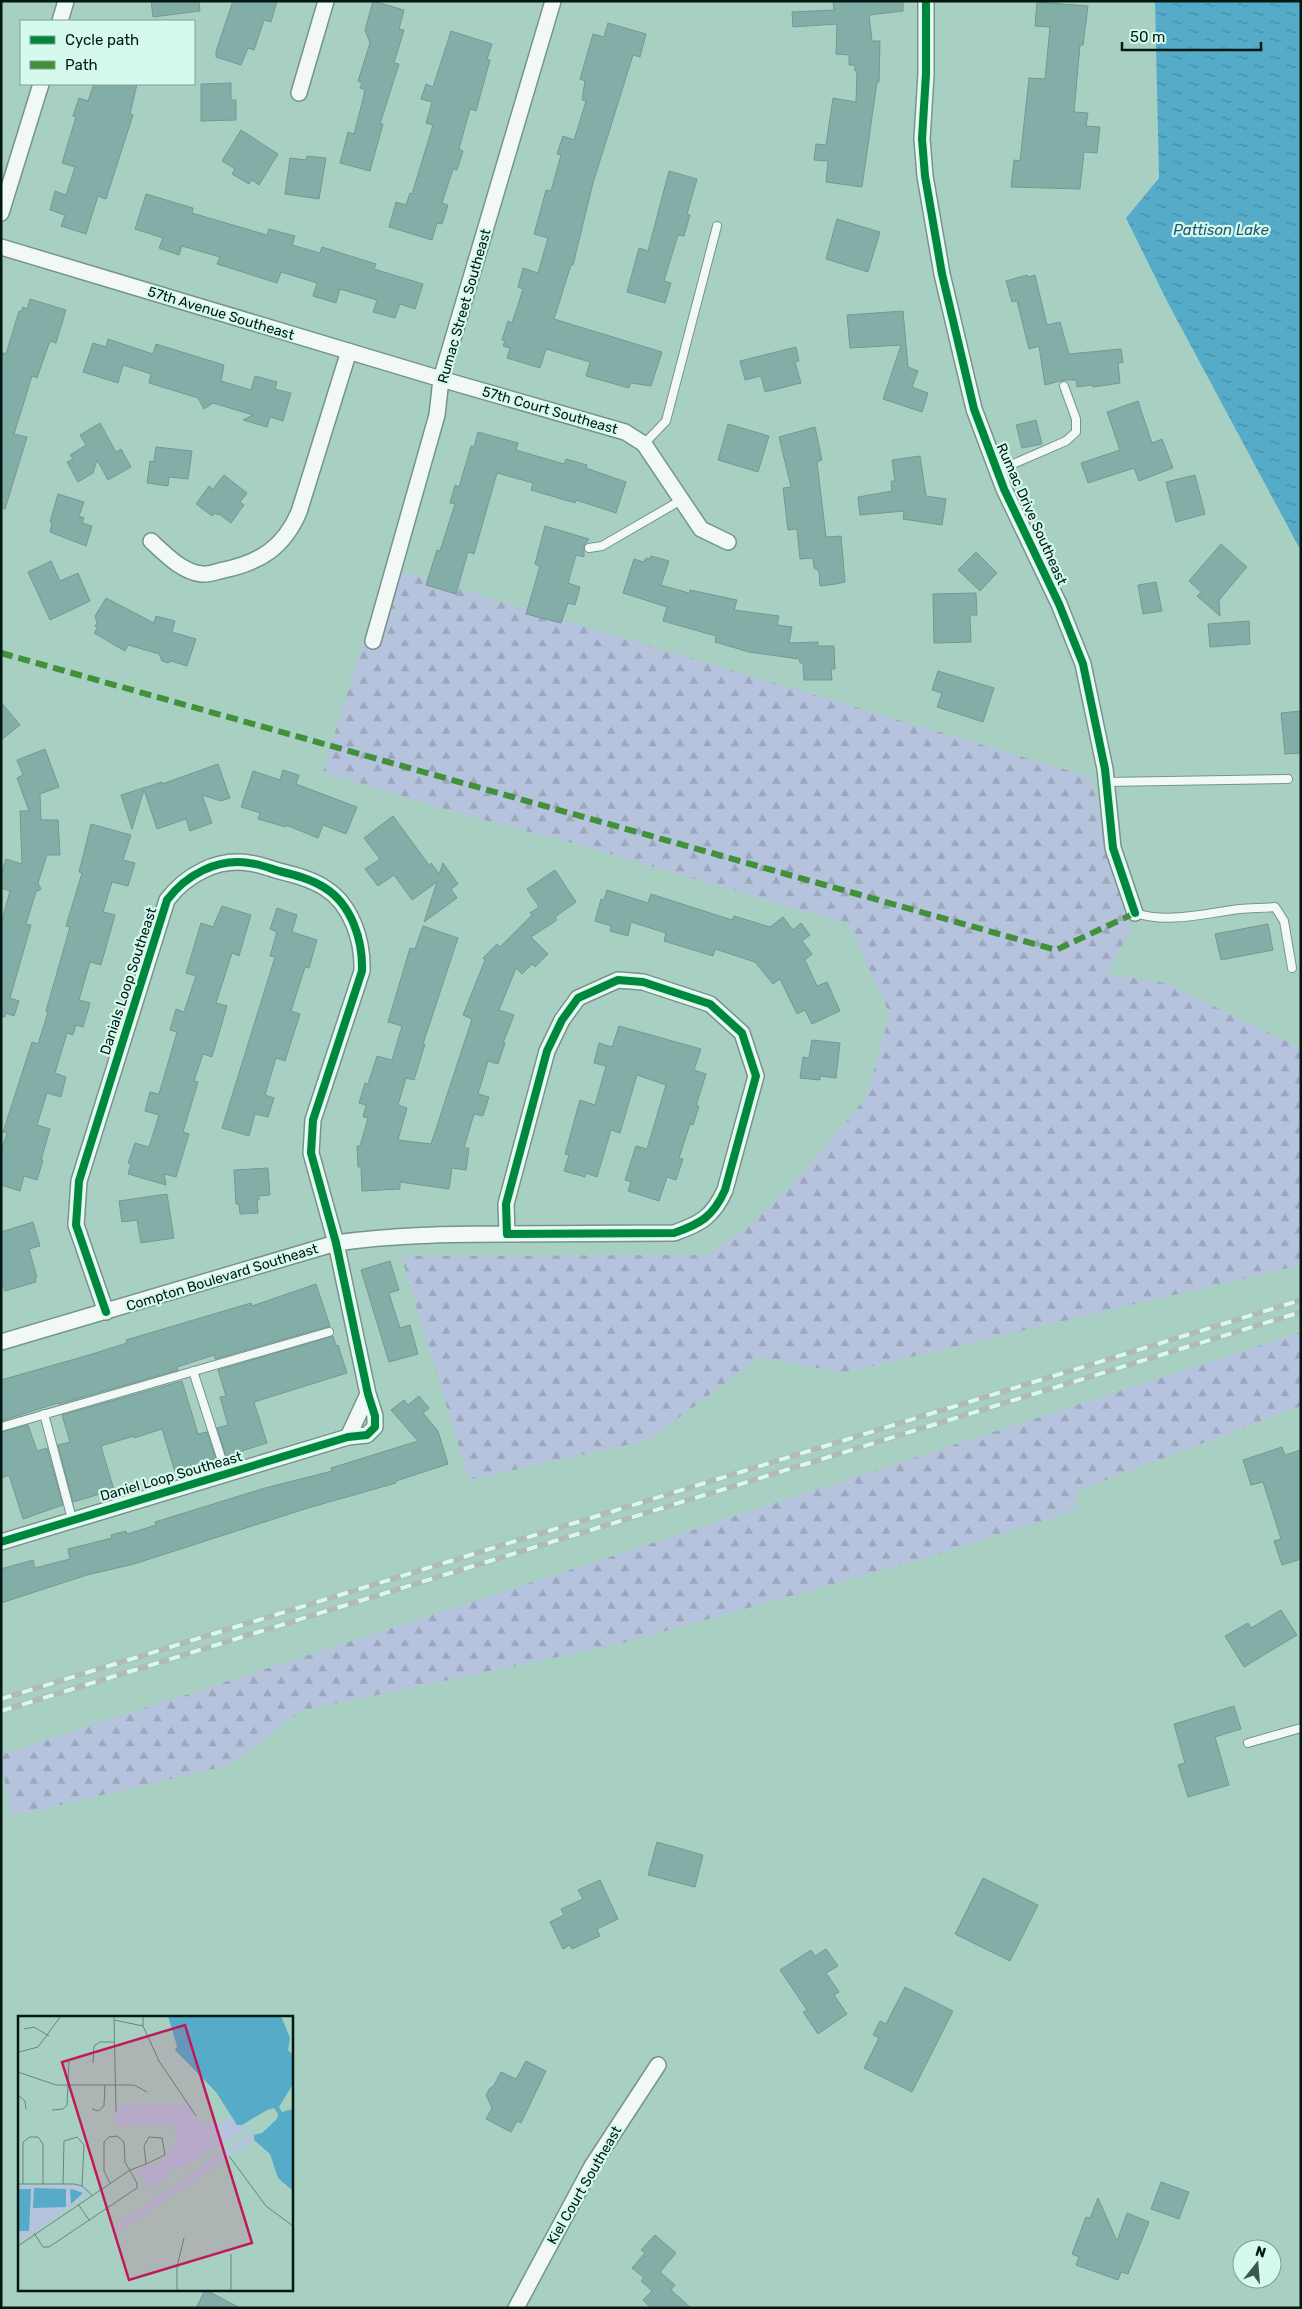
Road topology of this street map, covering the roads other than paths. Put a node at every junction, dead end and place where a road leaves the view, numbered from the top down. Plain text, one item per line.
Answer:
1 (66, 1) edge
2 (326, 1) edge
3 (553, 1) edge
4 (926, 1) edge
5 (60, 20) edge
6 (41, 85) edge
7 (299, 93) dead end
8 (1, 213) edge
9 (717, 226) dead end
10 (1, 248) edge
11 (349, 351) junction
12 (441, 380) junction
13 (1064, 386) dead end
14 (644, 444) junction
15 (997, 471) junction
16 (683, 499) junction
17 (151, 541) dead end
18 (728, 542) dead end
19 (589, 548) dead end
20 (373, 641) dead end
21 (1288, 779) dead end
22 (1106, 782) junction
23 (1135, 913) joint
24 (1292, 968) dead end
25 (507, 1234) junction
26 (336, 1243) junction
27 (106, 1312) junction
28 (329, 1332) dead end
29 (1, 1342) edge
30 (193, 1371) junction
31 (44, 1414) junction
32 (1, 1427) edge
33 (226, 1473) junction
34 (72, 1519) junction
35 (1, 1542) edge
36 (1301, 1728) edge
37 (1248, 1743) dead end
38 (658, 2065) dead end
39 (516, 2308) edge

1 - 5 street
2 - 7 street
3 - 12 street, Rumac Street Southeast
4 - 15 street, Rumac Drive Southeast
6 - 8 street
9 - 14 lane
10 - 11 street, 57th Avenue Southeast
11 - 12 street, 57th Avenue Southeast
11 - 17 street
12 - 14 street, 57th Court Southeast
12 - 20 street, Rumac Street Southeast
13 - 15 lane
14 - 16 street, 57th Court Southeast
15 - 22 street, Rumac Drive Southeast
16 - 18 street, 57th Court Southeast
16 - 19 lane
21 - 22 lane
22 - 23 street, Rumac Drive Southeast
23 - 24 lane
25 - 25 street, Compton Boulevard Southeast
25 - 26 street, Compton Boulevard Southeast
26 - 27 street, Compton Boulevard Southeast
26 - 27 street, Danials Loop Southeast
26 - 33 street, Daniel Loop Southeast
27 - 29 street, Compton Boulevard Southeast
28 - 30 lane
30 - 31 lane
30 - 33 lane
31 - 32 lane
31 - 34 lane
33 - 34 street, Daniel Loop Southeast
34 - 35 street, Daniel Loop Southeast
36 - 37 lane
38 - 39 street, Kiel Court Southeast

